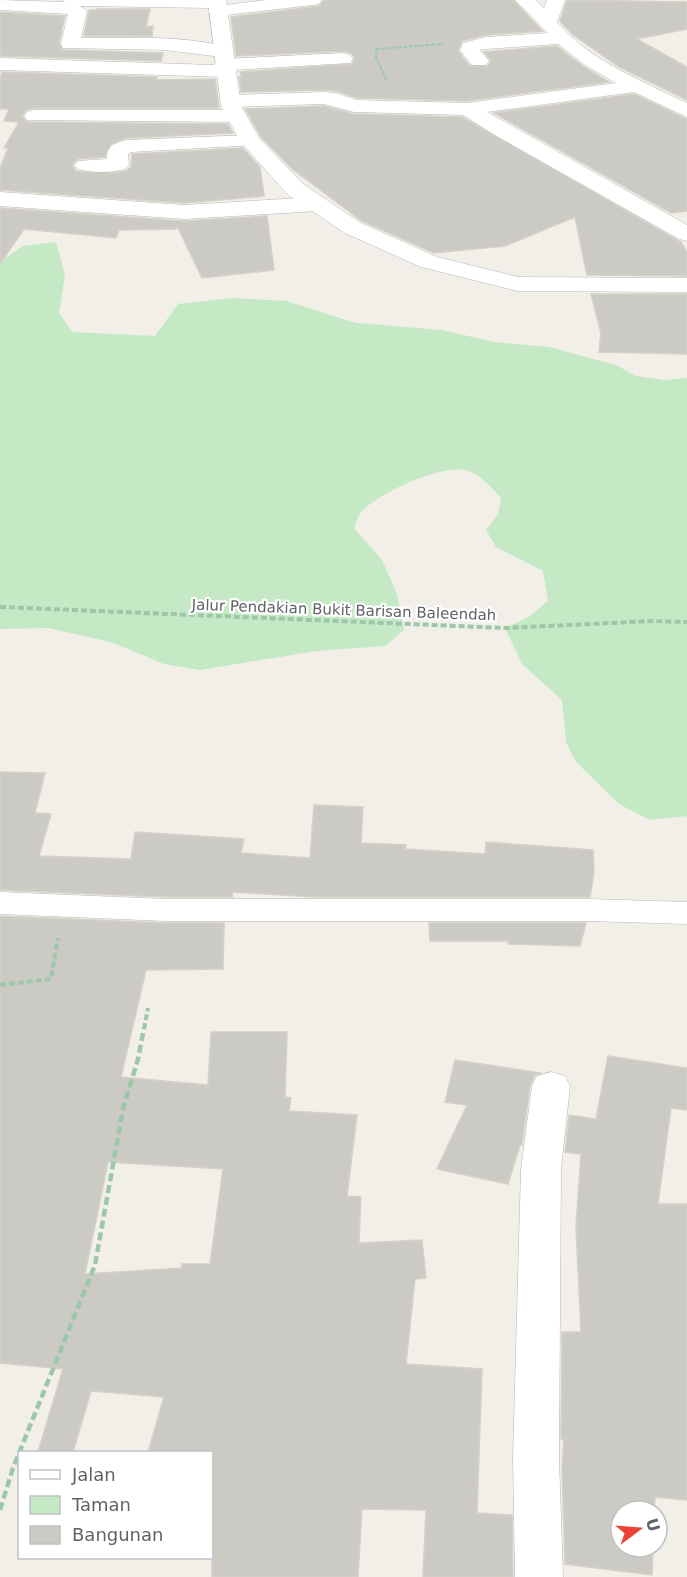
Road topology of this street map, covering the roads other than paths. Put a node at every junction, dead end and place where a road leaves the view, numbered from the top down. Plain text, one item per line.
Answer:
1 (72, 0) edge
2 (313, 0) edge
3 (524, 0) edge
4 (556, 0) edge
5 (0, 5) edge
6 (217, 5) edge
7 (548, 22) junction
8 (562, 38) junction
9 (46, 43) dead end
10 (70, 44) junction
11 (476, 53) road end
12 (343, 59) dead end
13 (224, 62) junction
14 (0, 64) edge
15 (638, 86) junction
16 (233, 109) junction
17 (468, 110) junction
18 (687, 111) edge
19 (34, 116) dead end
20 (250, 141) junction
21 (85, 165) dead end
22 (0, 199) edge
23 (318, 204) junction
24 (687, 234) edge
25 (687, 285) edge
26 (0, 903) edge
27 (687, 913) edge
28 (551, 1086) dead end
29 (539, 1577) edge

1 - 6 street
2 - 6 street
3 - 7 street
4 - 7 street
5 - 10 street
6 - 13 street
7 - 8 street
8 - 11 street
8 - 15 street
9 - 10 street
10 - 13 street
12 - 13 street
13 - 14 street
13 - 16 street
15 - 17 street
15 - 18 street
16 - 17 street
16 - 19 street
16 - 20 street
17 - 24 street
20 - 21 street
20 - 23 street
22 - 23 street
23 - 25 street
26 - 27 street
28 - 29 street

